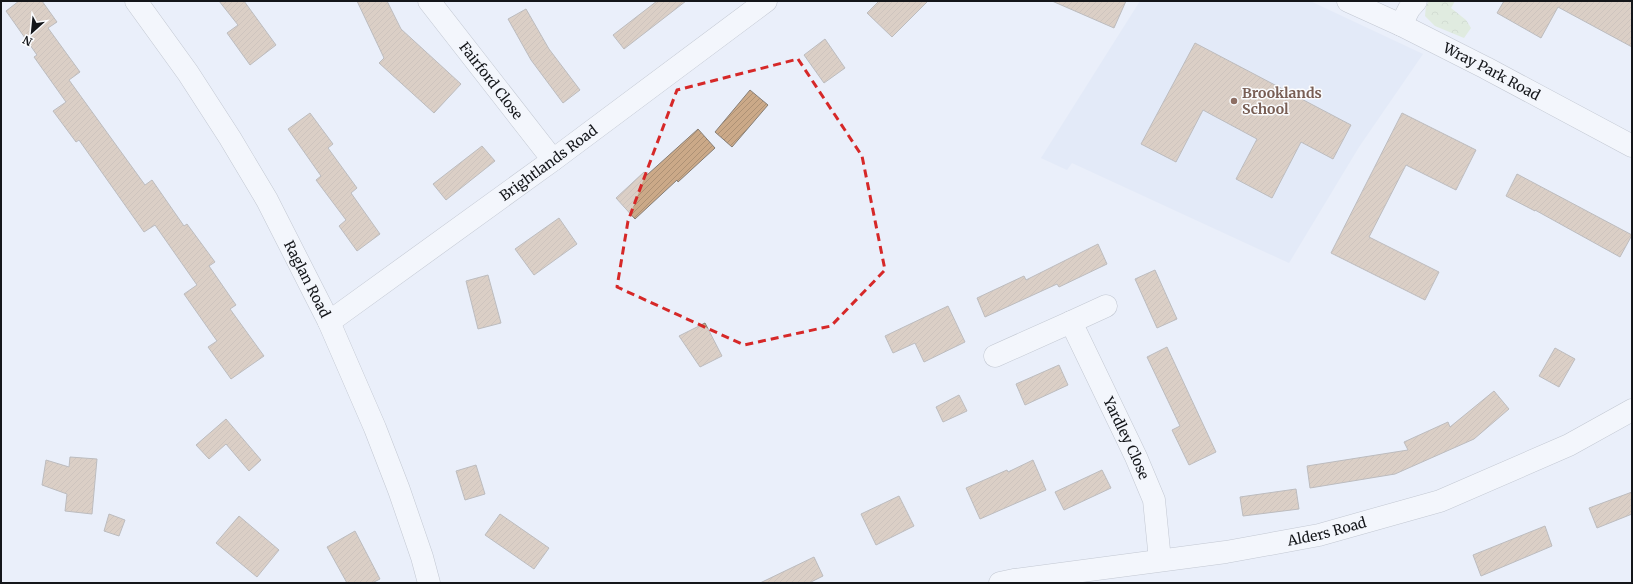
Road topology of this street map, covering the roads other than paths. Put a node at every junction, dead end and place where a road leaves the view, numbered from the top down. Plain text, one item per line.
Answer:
1 (136, 1) edge
2 (429, 1) edge
3 (766, 1) edge
4 (1348, 1) edge
5 (1416, 1) edge
6 (1401, 25) junction
7 (1632, 146) edge
8 (554, 160) junction
9 (1106, 306) dead end
10 (329, 322) junction
11 (1071, 322) junction
12 (995, 356) dead end
13 (1632, 410) edge
14 (1160, 560) junction
15 (428, 582) edge
16 (1000, 583) edge

1 - 10 street, Raglan Road
2 - 8 street, Fairford Close
3 - 8 street, Brightlands Road
4 - 6 street, Wray Park Road
5 - 6 street
6 - 7 street, Wray Park Road
8 - 10 street, Brightlands Road
9 - 11 street
10 - 15 street, Raglan Road
11 - 12 street
11 - 14 street, Yardley Close
13 - 14 street, Alders Road
14 - 16 street, Alders Road

